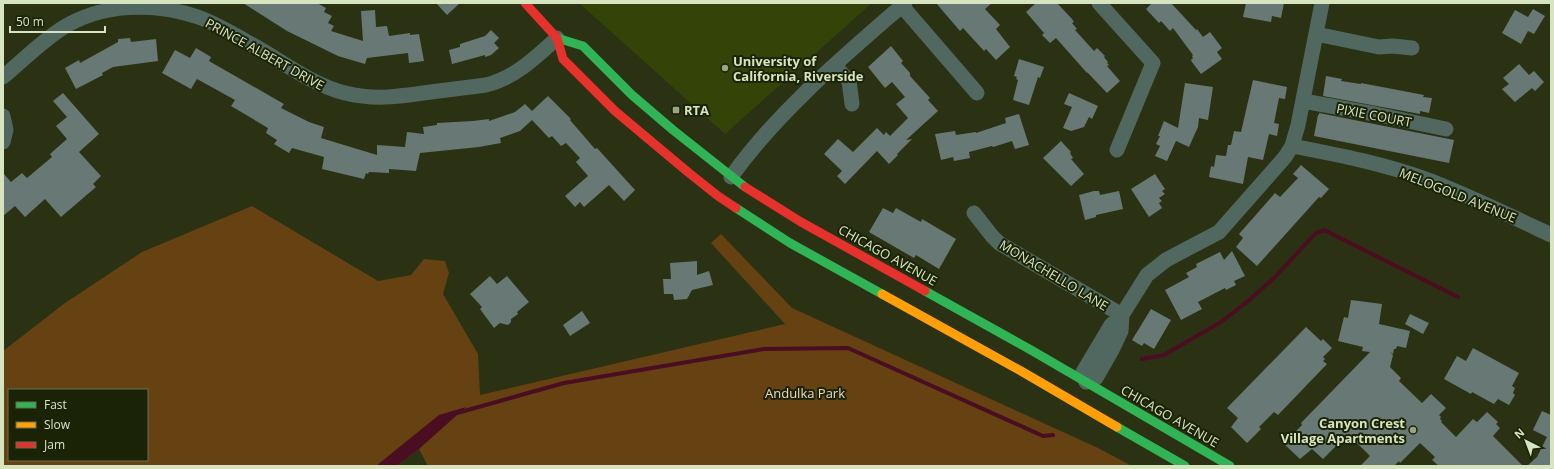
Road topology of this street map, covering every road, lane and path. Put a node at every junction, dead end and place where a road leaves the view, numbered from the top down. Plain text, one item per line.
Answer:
1 (525, 3) edge
2 (1099, 3) edge
3 (1322, 3) edge
4 (903, 4) edge
5 (1316, 34) junction
6 (557, 38) junction
7 (1412, 48) dead end
8 (835, 66) junction
9 (3, 77) edge
10 (977, 93) dead end
11 (1303, 101) junction
12 (852, 104) dead end
13 (3, 116) edge
14 (1446, 129) dead end
15 (641, 133) junction
16 (3, 142) edge
17 (1292, 146) junction
18 (1117, 150) dead end
19 (710, 178) dead end
20 (726, 179) junction
21 (974, 213) dead end
22 (748, 216) junction
23 (1551, 235) edge
24 (1122, 315) junction
25 (1086, 382) junction
26 (1185, 466) edge
27 (1230, 466) edge

1 - 6 main road
2 - 18 street
3 - 5 street
4 - 8 street
4 - 10 street
5 - 7 street
5 - 11 street
6 - 9 street, PRINCE ALBERT DRIVE
6 - 15 main road
6 - 20 main road, CHICAGO AVENUE
8 - 12 street
8 - 20 street
11 - 14 street, PIXIE COURT
11 - 17 street
13 - 16 street
15 - 19 main road
15 - 22 main road
17 - 23 street, MELOGOLD AVENUE
17 - 24 street
20 - 22 main road
20 - 25 main road, CHICAGO AVENUE
21 - 24 street, MONACHELLO LANE
22 - 26 main road
24 - 25 street
25 - 27 main road, CHICAGO AVENUE

